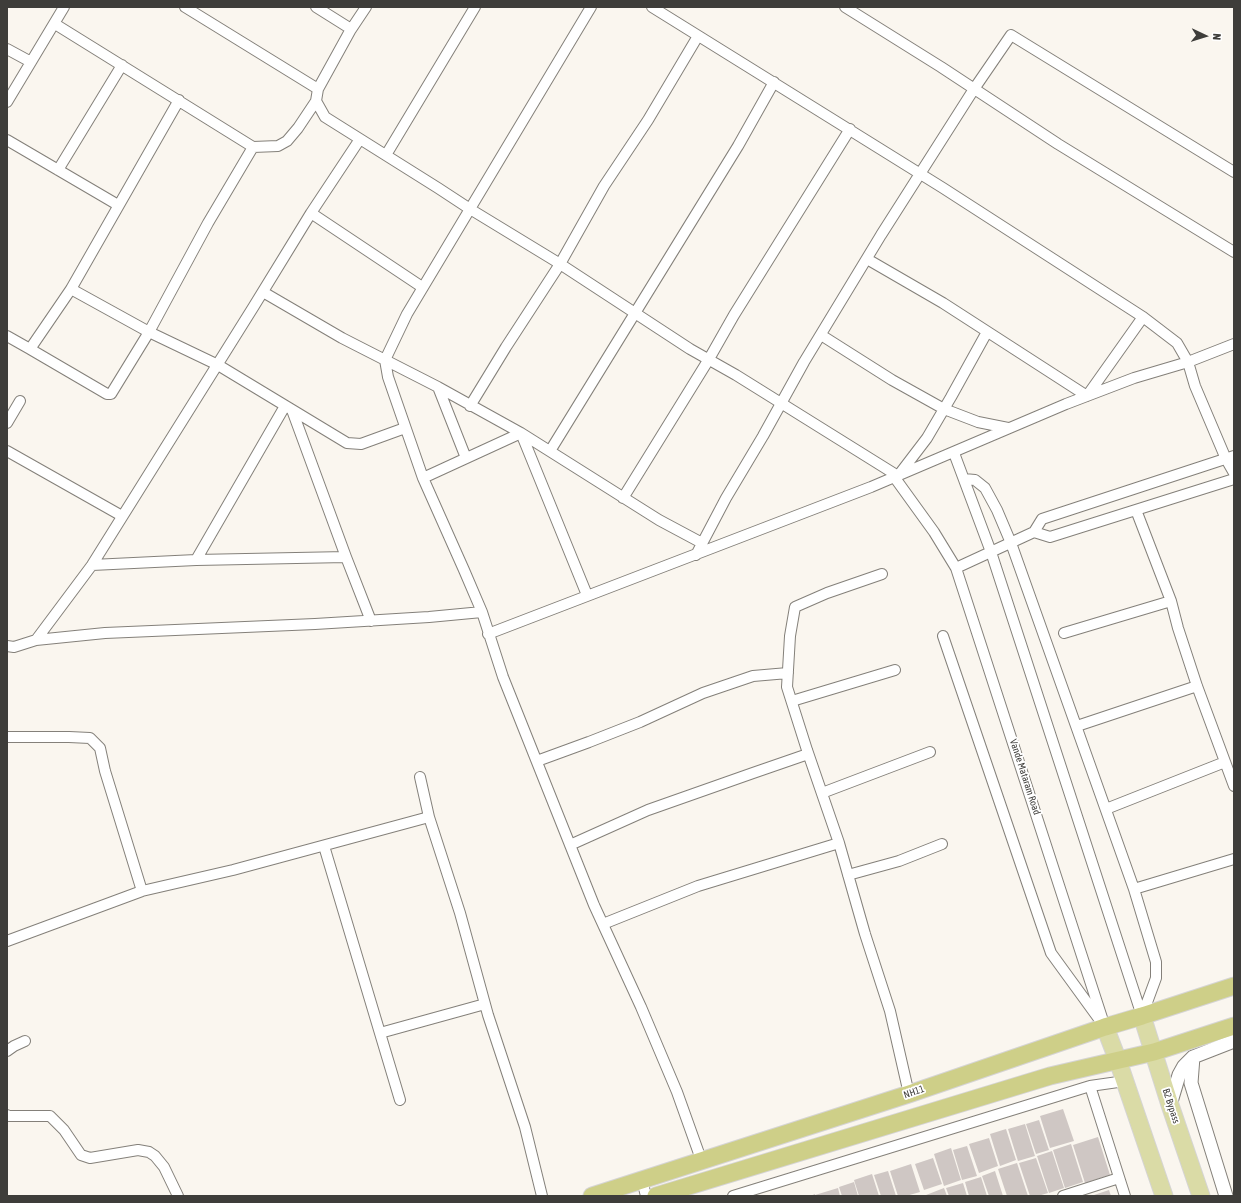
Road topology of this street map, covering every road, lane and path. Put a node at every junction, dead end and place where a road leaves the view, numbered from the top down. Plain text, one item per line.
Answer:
1 (64, 7) edge
2 (185, 7) edge
3 (316, 7) edge
4 (366, 7) edge
5 (475, 7) edge
6 (591, 7) edge
7 (652, 7) edge
8 (844, 7) edge
9 (55, 24) junction
10 (351, 29) junction
11 (698, 36) junction
12 (7, 49) edge
13 (30, 62) junction
14 (122, 65) junction
15 (774, 82) junction
16 (318, 89) junction
17 (974, 89) junction
18 (179, 100) junction
19 (316, 101) junction
20 (7, 102) edge
21 (850, 129) junction
22 (360, 139) junction
23 (7, 140) edge
24 (254, 147) junction
25 (386, 155) junction
26 (58, 170) junction
27 (1234, 172) edge
28 (921, 173) junction
29 (118, 205) junction
30 (470, 209) junction
31 (311, 213) junction
32 (1234, 252) edge
33 (867, 259) junction
34 (560, 264) junction
35 (422, 288) junction
36 (71, 289) junction
37 (263, 292) junction
38 (636, 313) junction
39 (1143, 317) junction
40 (149, 332) junction
41 (987, 332) junction
42 (821, 335) junction
43 (7, 336) edge
44 (1234, 344) edge
45 (30, 349) junction
46 (709, 359) junction
47 (385, 360) junction
48 (1188, 362) junction
49 (218, 365) junction
50 (438, 387) junction
51 (1087, 396) junction
52 (20, 401) dead end
53 (782, 403) junction
54 (470, 406) junction
55 (288, 408) junction
56 (944, 409) junction
57 (7, 423) edge
58 (406, 428) junction
59 (1008, 428) junction
60 (521, 433) junction
61 (7, 451) edge
62 (550, 451) junction
63 (954, 452) junction
64 (466, 458) junction
65 (1230, 458) edge
66 (1234, 473) edge
67 (896, 477) junction
68 (423, 478) junction
69 (964, 479) junction
70 (1234, 479) edge
71 (623, 498) junction
72 (1136, 510) junction
73 (122, 516) junction
74 (1034, 532) junction
75 (702, 543) junction
76 (1011, 543) junction
77 (991, 552) junction
78 (696, 555) junction
79 (346, 557) junction
80 (196, 560) junction
81 (92, 565) junction
82 (956, 568) junction
83 (882, 574) dead end
84 (588, 596) junction
85 (1171, 601) junction
86 (482, 612) junction
87 (371, 621) junction
88 (1064, 633) dead end
89 (488, 634) junction
90 (943, 636) dead end
91 (36, 640) junction
92 (7, 646) edge
93 (895, 670) dead end
94 (788, 673) junction
95 (1197, 686) junction
96 (792, 701) junction
97 (1076, 726) junction
98 (7, 737) edge
99 (930, 752) dead end
100 (808, 754) junction
101 (537, 761) junction
102 (1226, 762) junction
103 (420, 777) dead end
104 (1234, 786) edge
105 (822, 793) junction
106 (1106, 809) junction
107 (429, 818) junction
108 (839, 843) junction
109 (942, 844) dead end
110 (570, 845) junction
111 (324, 846) junction
112 (1234, 859) edge
113 (848, 875) junction
114 (1134, 889) junction
115 (142, 891) junction
116 (603, 924) junction
117 (7, 941) edge
118 (1234, 986) edge
119 (485, 1004) junction
120 (1142, 1016) junction
121 (1234, 1026) edge
122 (1105, 1027) junction
123 (380, 1033) junction
124 (25, 1041) dead end
125 (1234, 1041) edge
126 (7, 1051) edge
127 (1154, 1052) junction
128 (1192, 1056) junction
129 (1118, 1061) junction
130 (1125, 1080) junction
131 (1090, 1086) junction
132 (909, 1094) junction
133 (400, 1100) dead end
134 (1170, 1105) junction
135 (7, 1115) edge
136 (702, 1162) junction
137 (1119, 1178) junction
138 (644, 1188) edge
139 (178, 1196) edge
140 (542, 1196) edge
141 (592, 1196) edge
142 (656, 1196) edge
143 (733, 1196) edge
144 (1064, 1196) edge
145 (1125, 1196) edge
146 (1164, 1196) edge
147 (1201, 1196) edge
148 (1226, 1196) edge

1 - 9 street
2 - 16 street
3 - 10 street
4 - 10 street
5 - 25 street
6 - 30 street
7 - 11 street
8 - 17 street
9 - 13 street
9 - 14 street
10 - 16 street
11 - 15 street
11 - 34 street
12 - 13 street
13 - 20 street
14 - 18 street
14 - 26 street
15 - 21 street
15 - 38 street
16 - 19 street
17 - 27 street
17 - 28 street
17 - 32 street
18 - 24 street
18 - 29 street
19 - 22 street
19 - 24 street
21 - 28 street
21 - 46 street
22 - 25 street
22 - 31 street
23 - 26 street
24 - 40 street
25 - 30 street
26 - 29 street
28 - 33 street
28 - 39 street
29 - 36 street
30 - 34 street
30 - 35 street
31 - 35 street
31 - 37 street
33 - 41 street
33 - 42 street
34 - 38 street
34 - 54 street
35 - 47 street
36 - 40 street
36 - 45 street
37 - 47 street
37 - 49 street
38 - 46 street
38 - 62 street
39 - 48 street
39 - 51 street
40 - 45 street
40 - 49 street
41 - 51 street
41 - 56 street
42 - 53 street
42 - 56 street
43 - 45 street
44 - 48 street
46 - 53 street
46 - 71 street
47 - 50 street
47 - 58 street
48 - 51 street
48 - 65 street
49 - 55 street
49 - 73 street
50 - 54 street
50 - 64 street
51 - 59 street
52 - 57 street
53 - 67 street
53 - 75 street
54 - 60 street
55 - 58 street
55 - 79 street
55 - 80 street
56 - 59 street
56 - 67 street
58 - 68 street
59 - 63 street
60 - 62 street
60 - 64 street
60 - 84 street
61 - 73 street
62 - 71 street
63 - 67 street
63 - 69 street
64 - 68 street
65 - 66 street
65 - 74 street
67 - 78 street
67 - 82 street, Vande Mataram Road
68 - 86 street
69 - 76 street
69 - 77 street
70 - 72 street
71 - 75 street
72 - 74 street
72 - 85 street
73 - 81 street
74 - 76 street
75 - 78 street
76 - 77 street
76 - 97 street
77 - 82 street
77 - 120 street
78 - 84 street
79 - 80 street
79 - 87 street
80 - 81 street
81 - 91 street
82 - 122 street, Vande Mataram Road
83 - 94 street
84 - 89 street
85 - 88 street
85 - 95 street
86 - 87 street
86 - 89 street
87 - 91 street
89 - 101 street
90 - 122 street
91 - 92 street
93 - 96 street
94 - 96 street
94 - 101 street
95 - 97 street
95 - 102 street
96 - 100 street
97 - 106 street
98 - 115 street
99 - 105 street
100 - 105 street
100 - 110 street
101 - 110 street
102 - 104 street
102 - 106 street
103 - 107 street
105 - 108 street
106 - 114 street
107 - 111 street
107 - 119 street
108 - 113 street
108 - 116 street
109 - 113 street
110 - 116 street
111 - 115 street
111 - 123 street
112 - 114 street
113 - 132 street
114 - 120 street
115 - 117 street
116 - 136 street
118 - 120 highway, NH11
119 - 123 street
119 - 140 street
120 - 122 highway, NH11
120 - 127 main road, B2 Bypass
121 - 127 highway
122 - 129 main road
122 - 132 highway, NH11
123 - 133 street
124 - 126 street
125 - 128 street
127 - 129 highway
127 - 134 main road, B2 Bypass
128 - 134 street
128 - 148 street
129 - 130 main road
129 - 142 highway
130 - 131 street
130 - 146 main road
131 - 137 street
131 - 143 street
132 - 136 highway, NH11
134 - 147 main road, B2 Bypass
135 - 139 street
136 - 138 highway, NH11
137 - 144 street
137 - 145 street
138 - 141 highway, NH11

